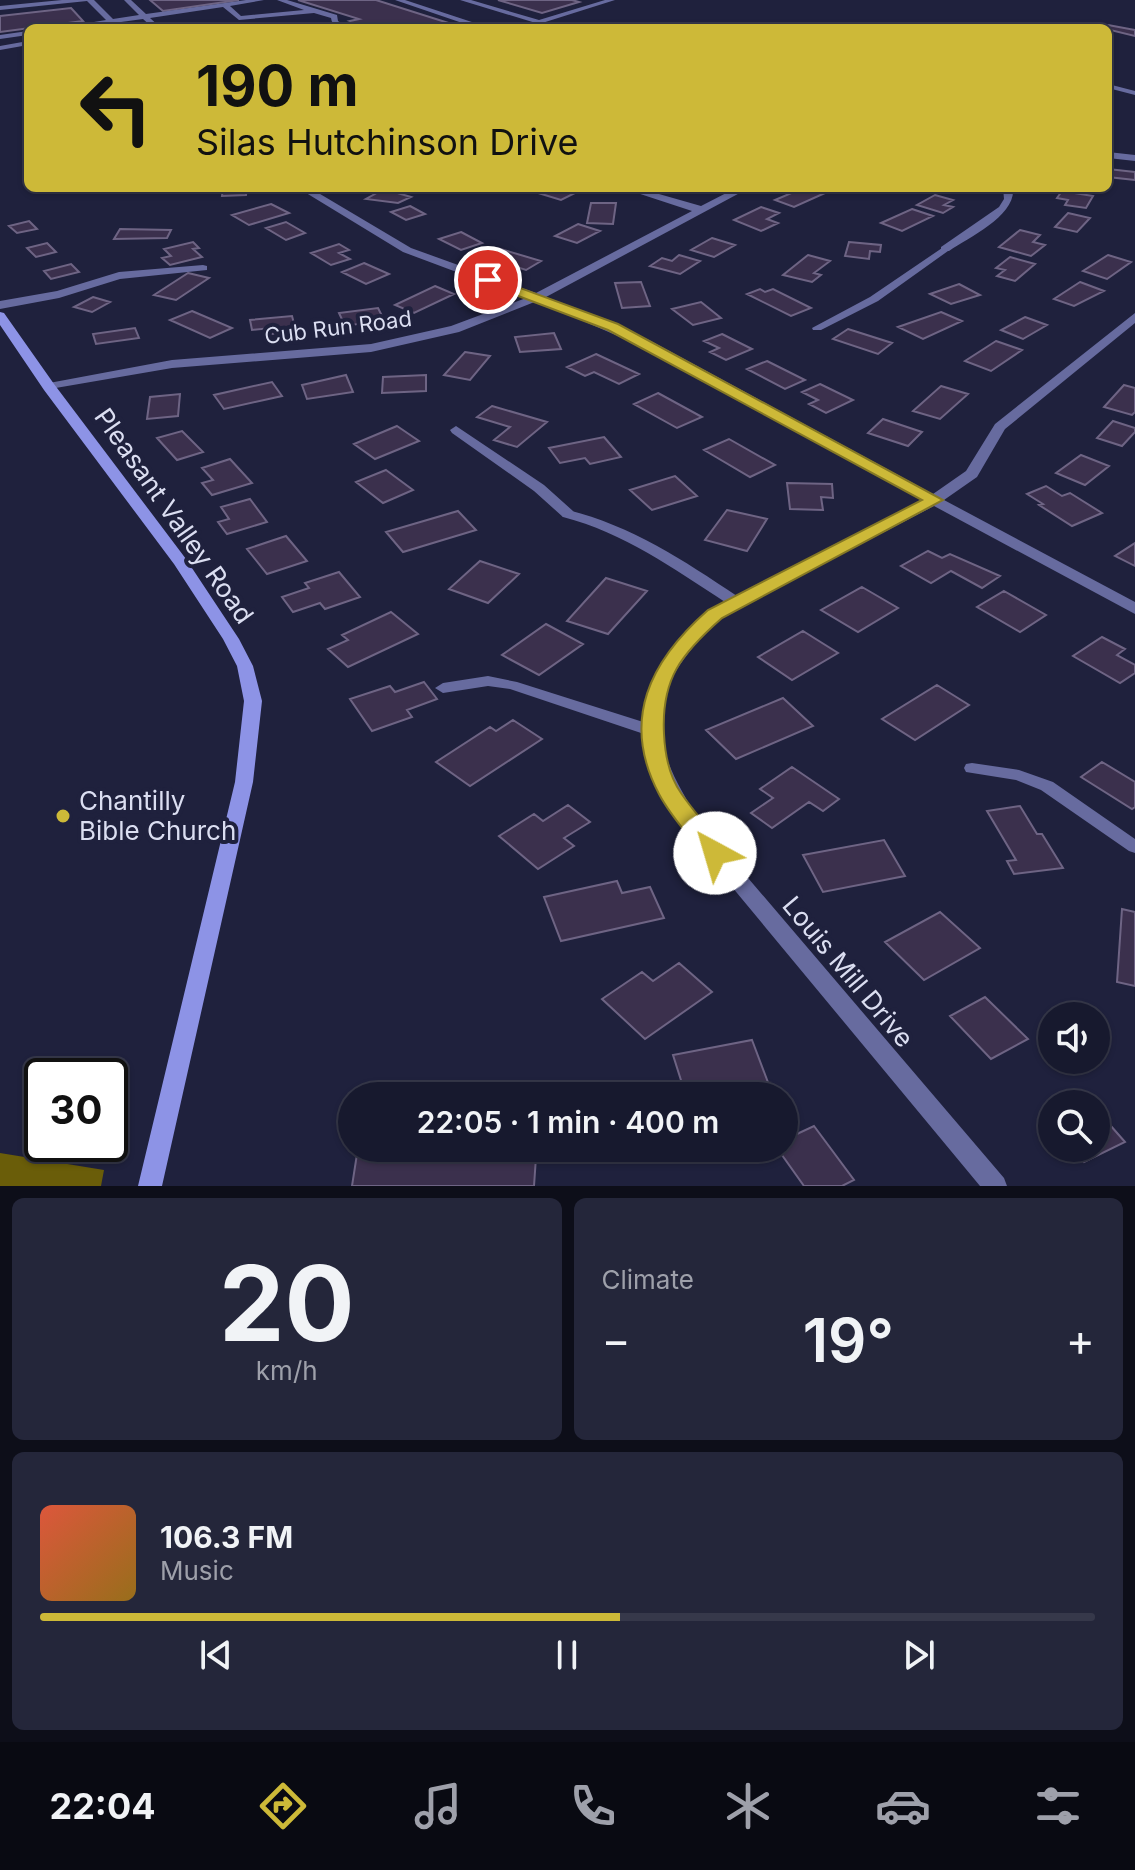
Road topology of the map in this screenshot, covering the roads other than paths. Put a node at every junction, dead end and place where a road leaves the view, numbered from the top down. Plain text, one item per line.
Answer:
1 (84, 0) edge
2 (90, 0) edge
3 (127, 0) edge
4 (261, 0) edge
5 (280, 0) edge
6 (398, 0) edge
7 (463, 0) edge
8 (612, 0) edge
9 (249, 2) edge
10 (224, 5) junction
11 (0, 8) edge
12 (314, 11) junction
13 (267, 15) junction
14 (145, 16) junction
15 (111, 21) junction
16 (90, 24) edge
17 (114, 24) edge
18 (153, 24) edge
19 (340, 24) edge
20 (474, 24) edge
21 (24, 34) edge
22 (0, 37) edge
23 (24, 44) edge
24 (0, 48) edge
25 (1112, 87) edge
26 (1135, 93) edge
27 (1112, 155) edge
28 (1135, 158) edge
29 (310, 192) edge
30 (640, 192) edge
31 (736, 192) edge
32 (1008, 192) edge
33 (701, 210) junction
34 (945, 249) joint
35 (203, 268) dead end
36 (537, 298) junction
37 (0, 305) edge
38 (0, 316) edge
39 (1135, 317) edge
40 (817, 328) dead end
41 (49, 387) junction
42 (456, 430) dead end
43 (934, 500) junction
44 (568, 514) joint
45 (737, 603) junction
46 (1135, 609) edge
47 (443, 688) dead end
48 (653, 731) junction
49 (972, 768) dead end
50 (1135, 847) edge
51 (150, 1186) edge
52 (995, 1186) edge

1 - 11 lane
2 - 15 lane
3 - 14 lane
4 - 9 lane
5 - 12 lane
6 - 20 lane
7 - 8 lane
9 - 10 lane
9 - 13 lane
10 - 13 lane
10 - 14 lane
12 - 13 lane
12 - 19 lane
14 - 15 lane
14 - 18 lane
15 - 16 lane
15 - 17 lane
21 - 22 lane
23 - 24 lane
25 - 26 lane
27 - 28 street
29 - 36 street
30 - 33 street
31 - 33 street, Cub Run Road
32 - 34 street
33 - 36 street, Cub Run Road
34 - 40 lane
35 - 37 street
36 - 41 street, Cub Run Road
36 - 43 street
38 - 41 main road, Pleasant Valley Road
39 - 43 street, Louis Mill Drive
41 - 51 main road, Pleasant Valley Road
42 - 44 lane
43 - 45 street, Louis Mill Drive
43 - 46 street
44 - 45 street
45 - 48 street, Louis Mill Drive
47 - 48 lane
48 - 52 street, Louis Mill Drive
49 - 50 lane

